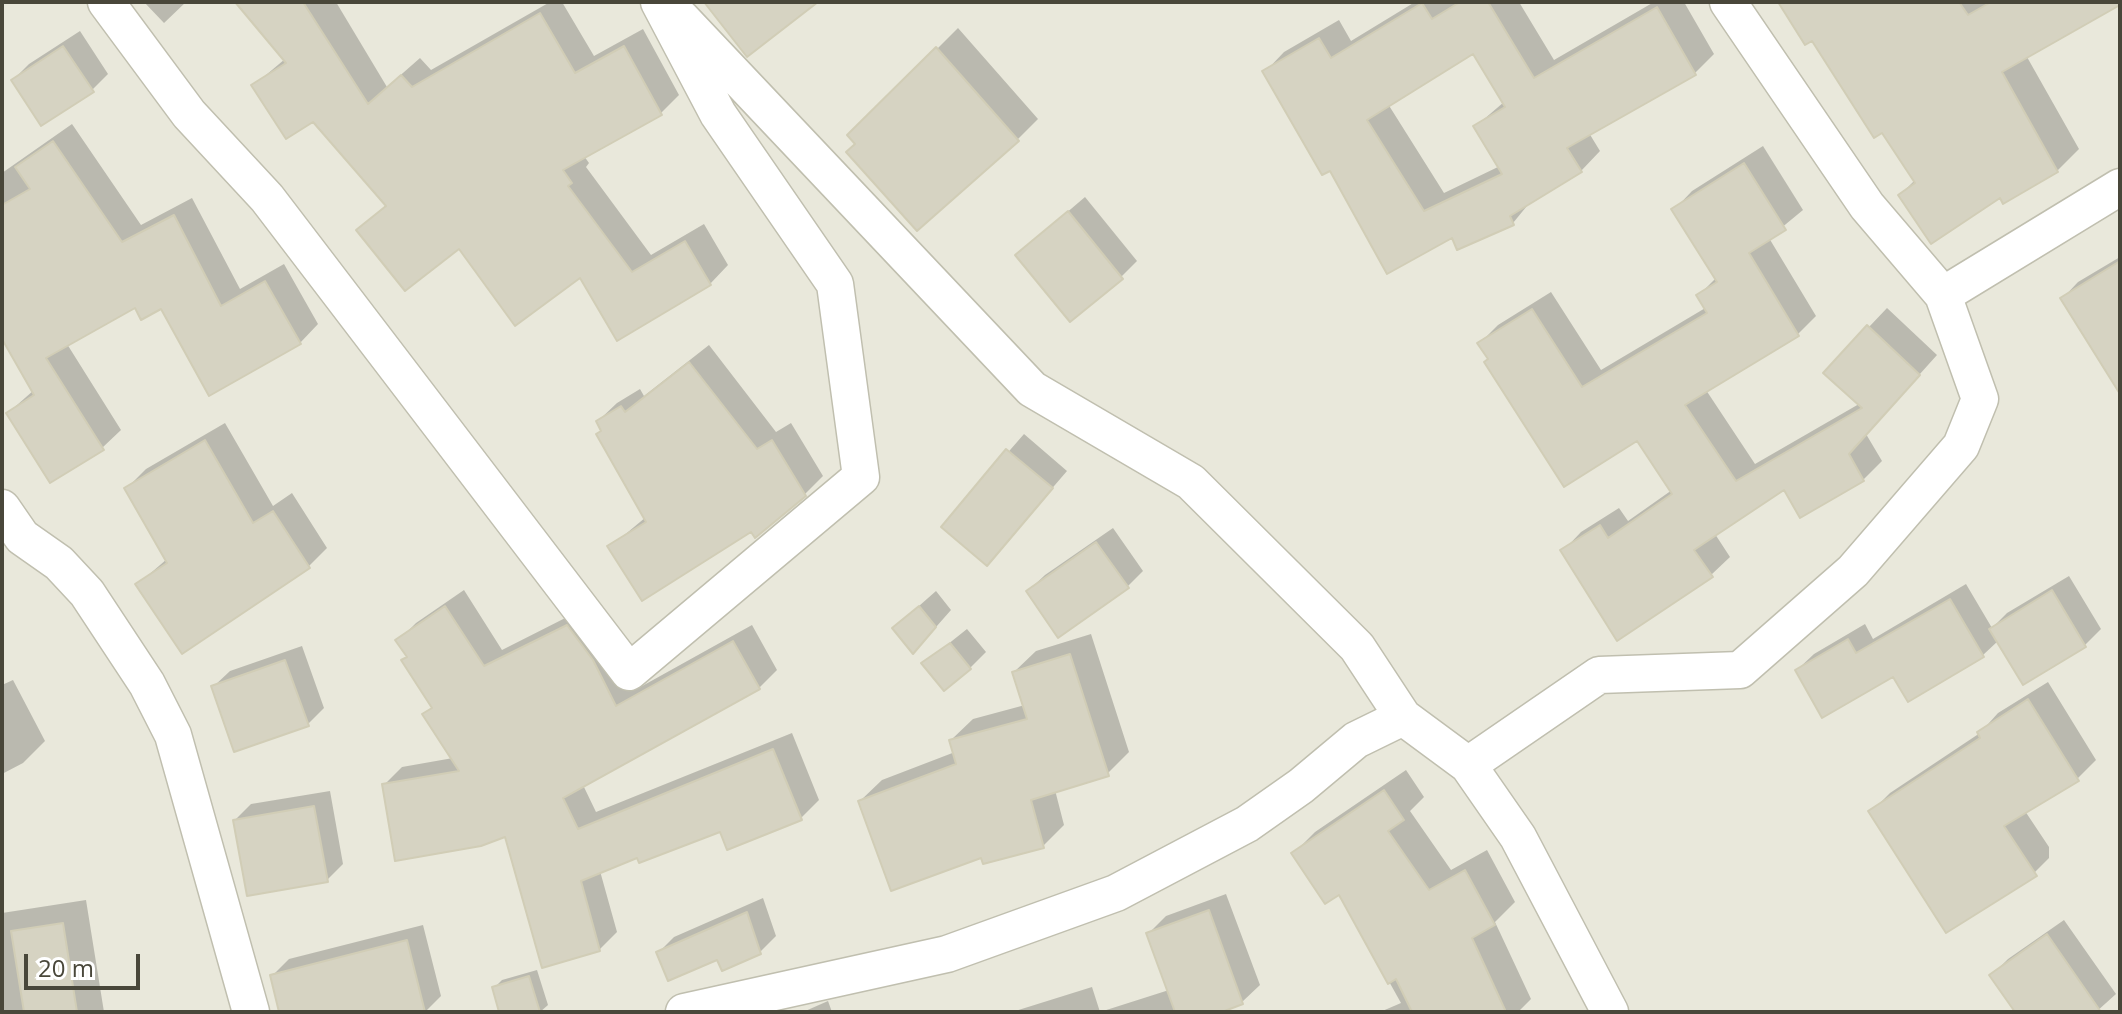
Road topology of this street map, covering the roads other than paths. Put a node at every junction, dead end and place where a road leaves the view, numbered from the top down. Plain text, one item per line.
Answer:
1 (106, 2) edge
2 (659, 2) edge
3 (666, 2) edge
4 (1728, 2) edge
5 (2120, 187) edge
6 (1943, 295) junction
7 (9, 530) edge
8 (1403, 717) junction
9 (1468, 765) junction
10 (251, 1012) edge
11 (684, 1012) edge
12 (1610, 1012) edge

1 - 2 street
3 - 8 street
4 - 6 street
5 - 6 street
6 - 9 street
7 - 10 street
8 - 9 street
8 - 11 street
9 - 12 street

